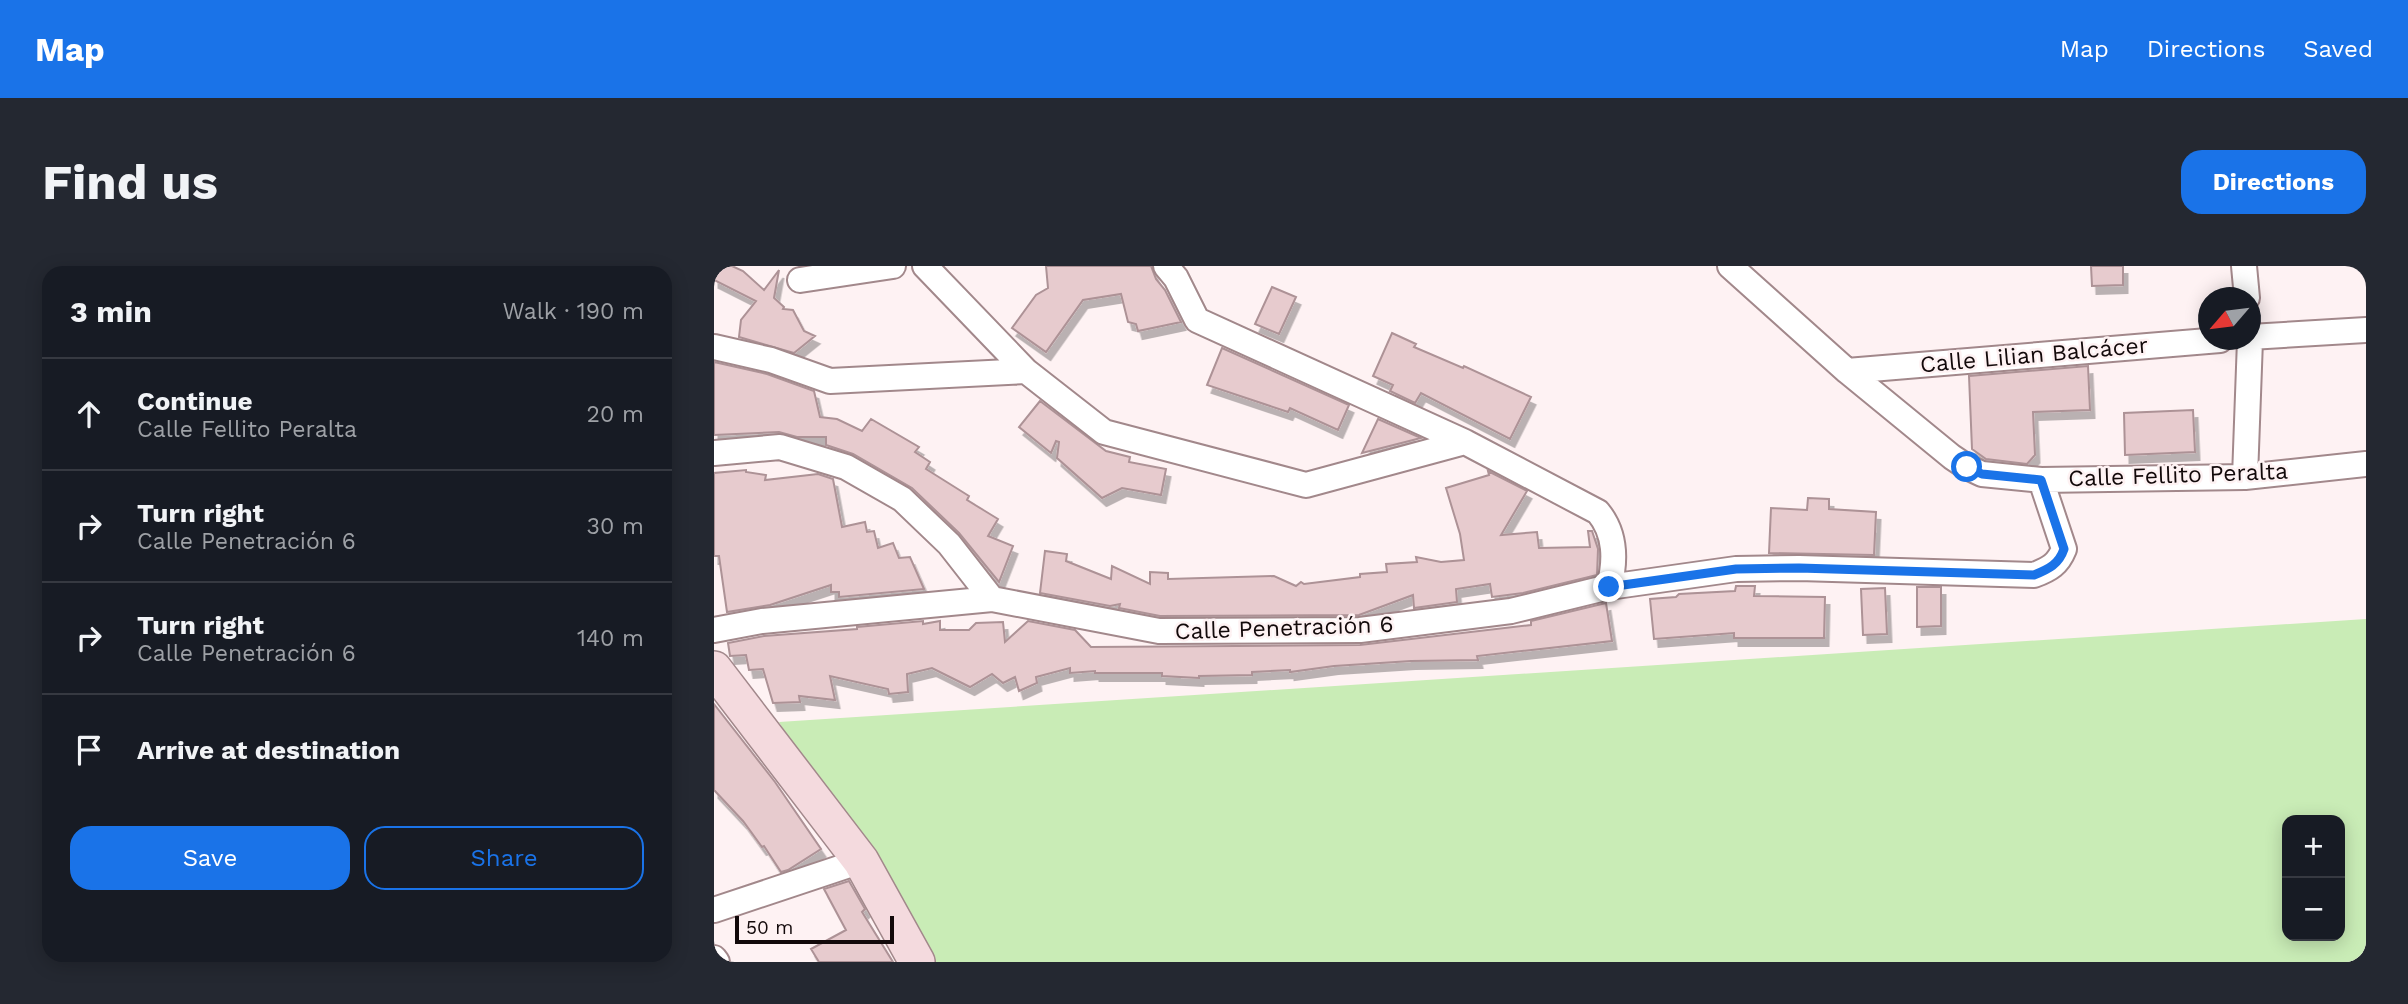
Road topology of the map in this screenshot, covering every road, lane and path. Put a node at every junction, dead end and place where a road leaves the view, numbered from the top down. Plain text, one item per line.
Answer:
1 (893, 266) edge
2 (925, 266) edge
3 (1166, 266) edge
4 (1730, 266) edge
5 (2245, 266) edge
6 (800, 280) dead end
7 (2246, 287) edge
8 (2366, 330) edge
9 (2261, 337) edge
10 (2198, 342) edge
11 (714, 347) edge
12 (2250, 350) edge
13 (1026, 371) junction
14 (1847, 371) junction
15 (1465, 442) junction
16 (714, 453) edge
17 (2366, 464) edge
18 (2245, 477) junction
19 (2041, 480) junction
20 (1609, 587) junction
21 (992, 599) junction
22 (714, 630) edge
23 (714, 669) edge
24 (861, 861) junction
25 (714, 910) edge
26 (917, 962) edge

1 - 6 street
2 - 13 street
3 - 15 street
4 - 14 street, Calle Fellito Peralta
5 - 7 street
8 - 9 street
10 - 14 street, Calle Lilian Balcácer
11 - 13 street
12 - 18 street
13 - 15 street
14 - 19 street, Calle Fellito Peralta
15 - 20 street
16 - 21 street
17 - 18 street, Calle Fellito Peralta
18 - 19 street, Calle Fellito Peralta
19 - 20 street, Calle Penetración 6
20 - 21 street, Calle Penetración 6
21 - 22 street, Calle Penetración 6
23 - 24 street
24 - 25 street
24 - 26 street

